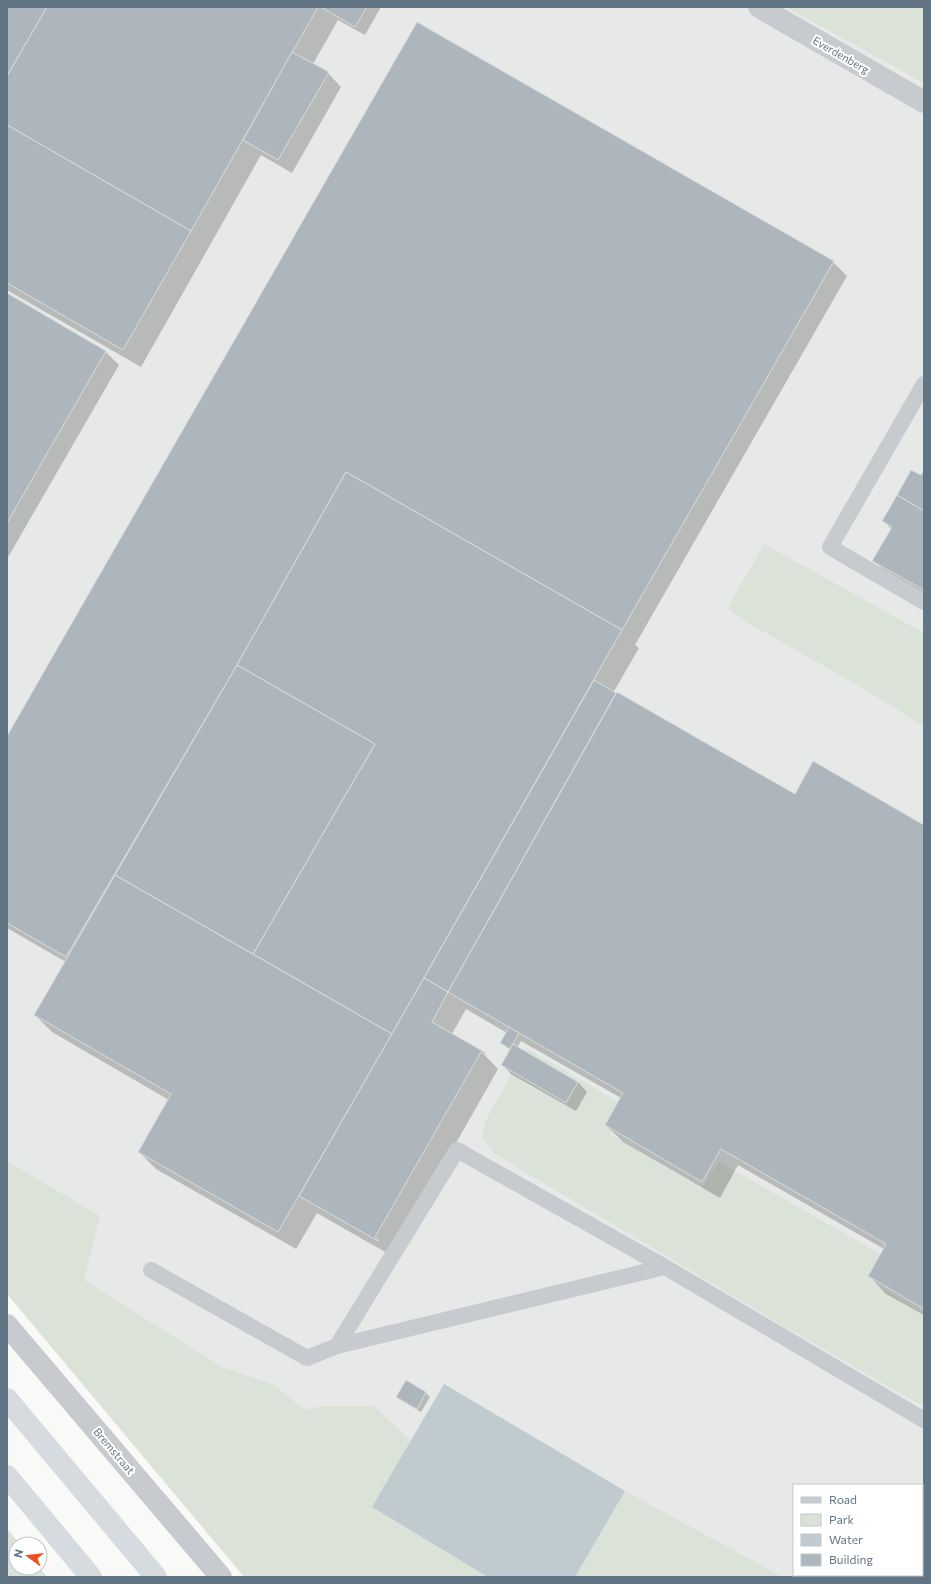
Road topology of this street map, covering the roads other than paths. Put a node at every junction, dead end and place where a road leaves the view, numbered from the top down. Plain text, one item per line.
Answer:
1 (759, 7) edge
2 (924, 102) edge
3 (924, 384) edge
4 (924, 602) edge
5 (665, 1267) junction
6 (151, 1270) dead end
7 (7, 1325) edge
8 (337, 1346) junction
9 (7, 1399) edge
10 (924, 1420) edge
11 (7, 1476) edge
12 (91, 1577) edge
13 (156, 1577) edge
14 (221, 1577) edge

1 - 2 street, Everdenberg
3 - 4 lane
5 - 8 lane
5 - 8 lane
5 - 10 lane
6 - 8 lane
7 - 14 street, Bremstraat
9 - 13 highway
11 - 12 highway

